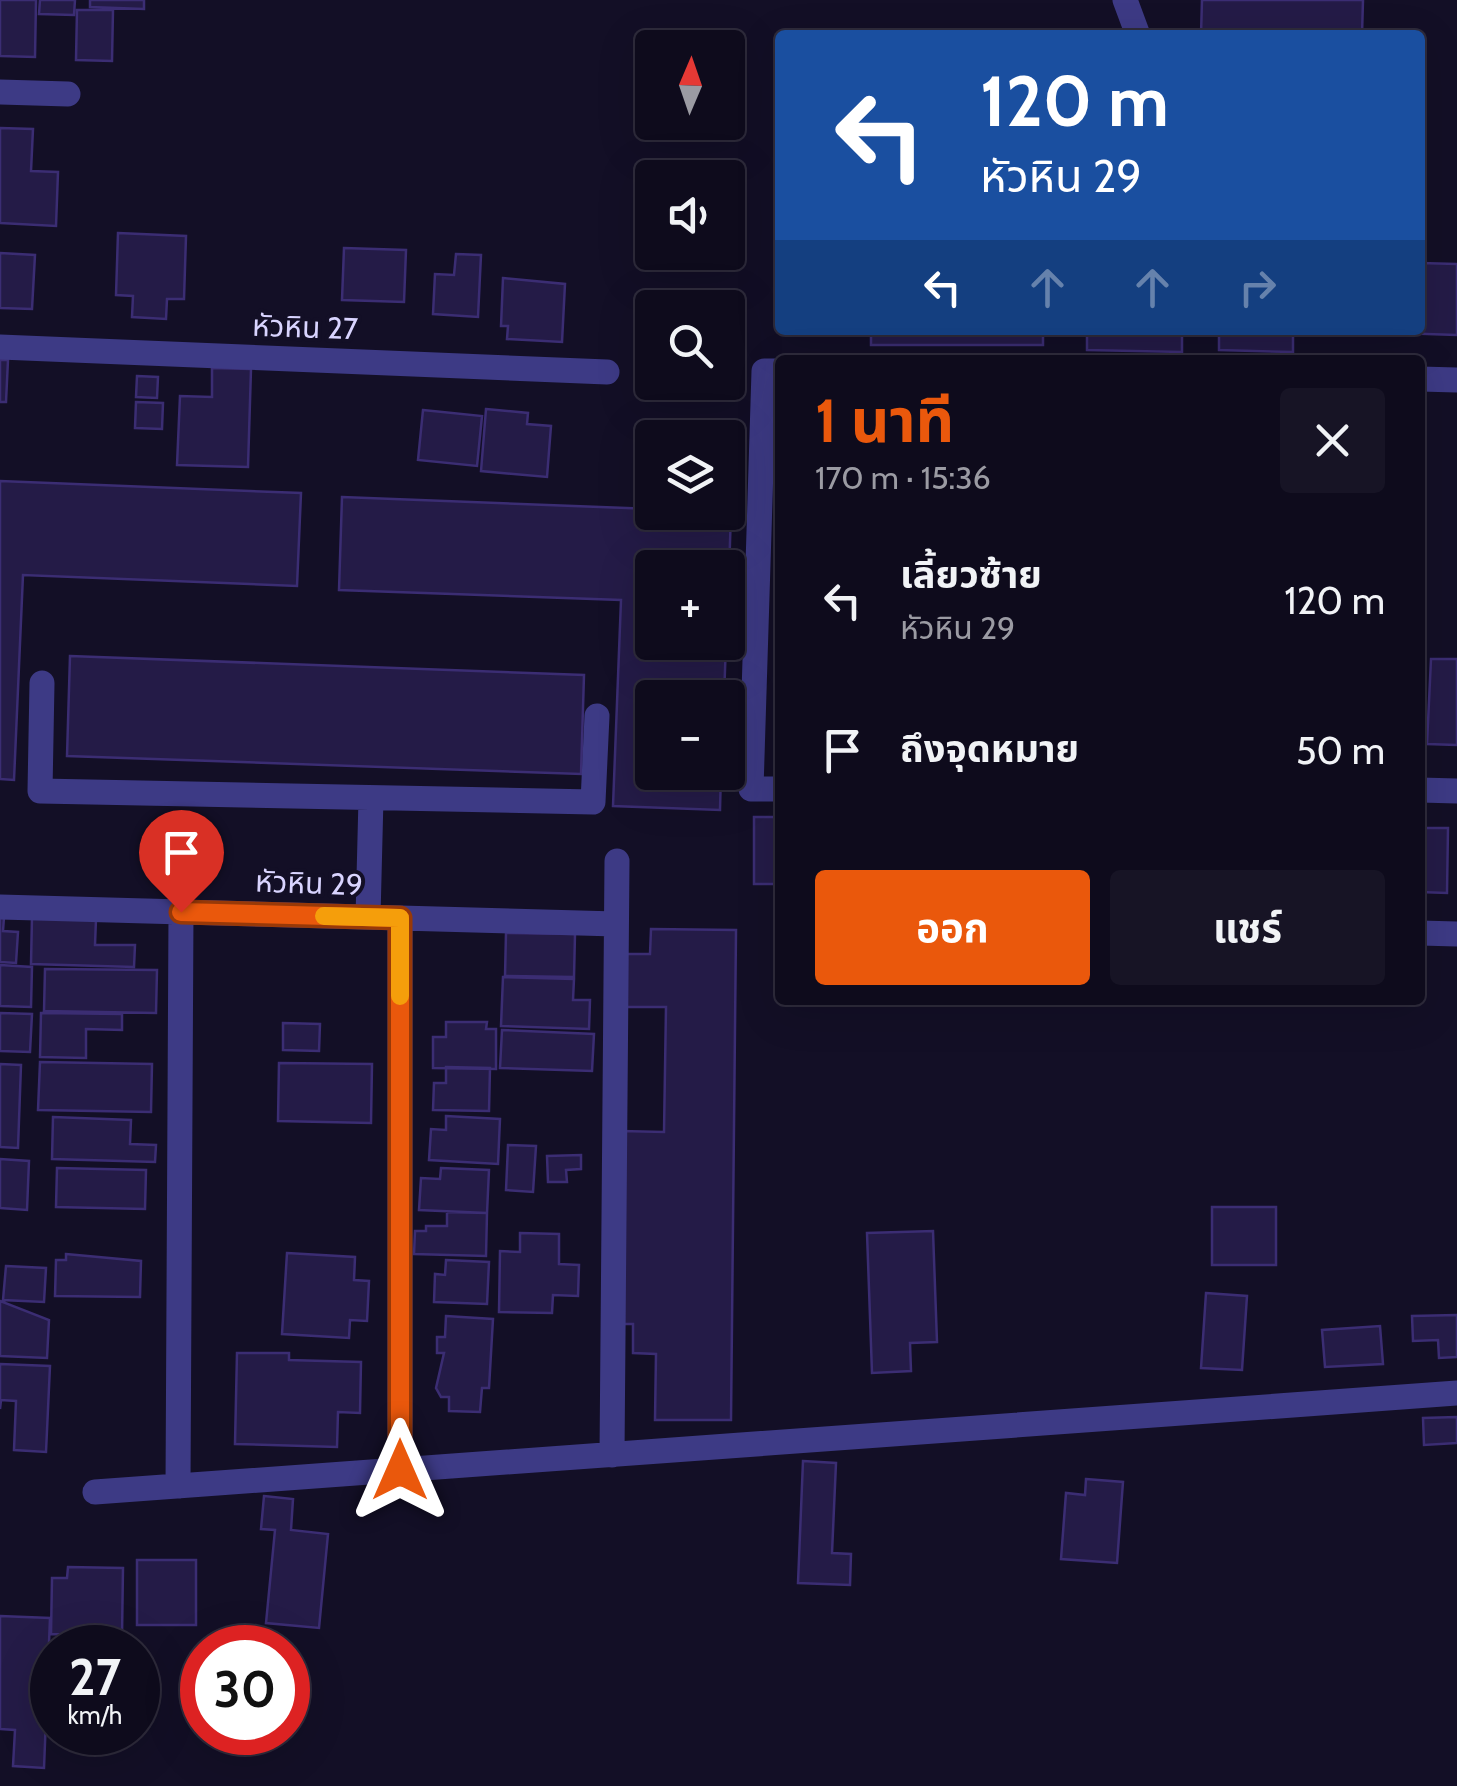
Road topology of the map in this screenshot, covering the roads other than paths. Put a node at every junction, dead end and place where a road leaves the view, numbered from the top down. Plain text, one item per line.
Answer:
1 (1125, 0) edge
2 (1136, 30) edge
3 (0, 92) edge
4 (68, 94) dead end
5 (0, 347) edge
6 (775, 371) edge
7 (607, 372) dead end
8 (1425, 379) edge
9 (1457, 380) edge
10 (42, 683) dead end
11 (597, 716) dead end
12 (775, 789) edge
13 (1425, 790) edge
14 (1457, 791) edge
15 (371, 798) junction
16 (618, 861) dead end
17 (0, 907) edge
18 (181, 912) junction
19 (368, 917) junction
20 (400, 918) junction
21 (616, 924) junction
22 (1425, 933) edge
23 (1457, 934) edge
24 (1457, 1393) edge
25 (612, 1455) junction
26 (400, 1470) junction
27 (178, 1486) junction
28 (95, 1492) dead end

1 - 2 street
3 - 4 street
5 - 7 street, หัวหิน 27
6 - 12 street
8 - 9 street
10 - 15 street
11 - 15 street
13 - 14 street
15 - 19 street
16 - 21 street
17 - 18 street, หัวหิน 29
18 - 19 street, หัวหิน 29
18 - 27 street
19 - 20 street, หัวหิน 29
20 - 21 street, หัวหิน 29
20 - 26 street
21 - 25 street
22 - 23 street
24 - 25 street
25 - 26 street
26 - 27 street
27 - 28 street

